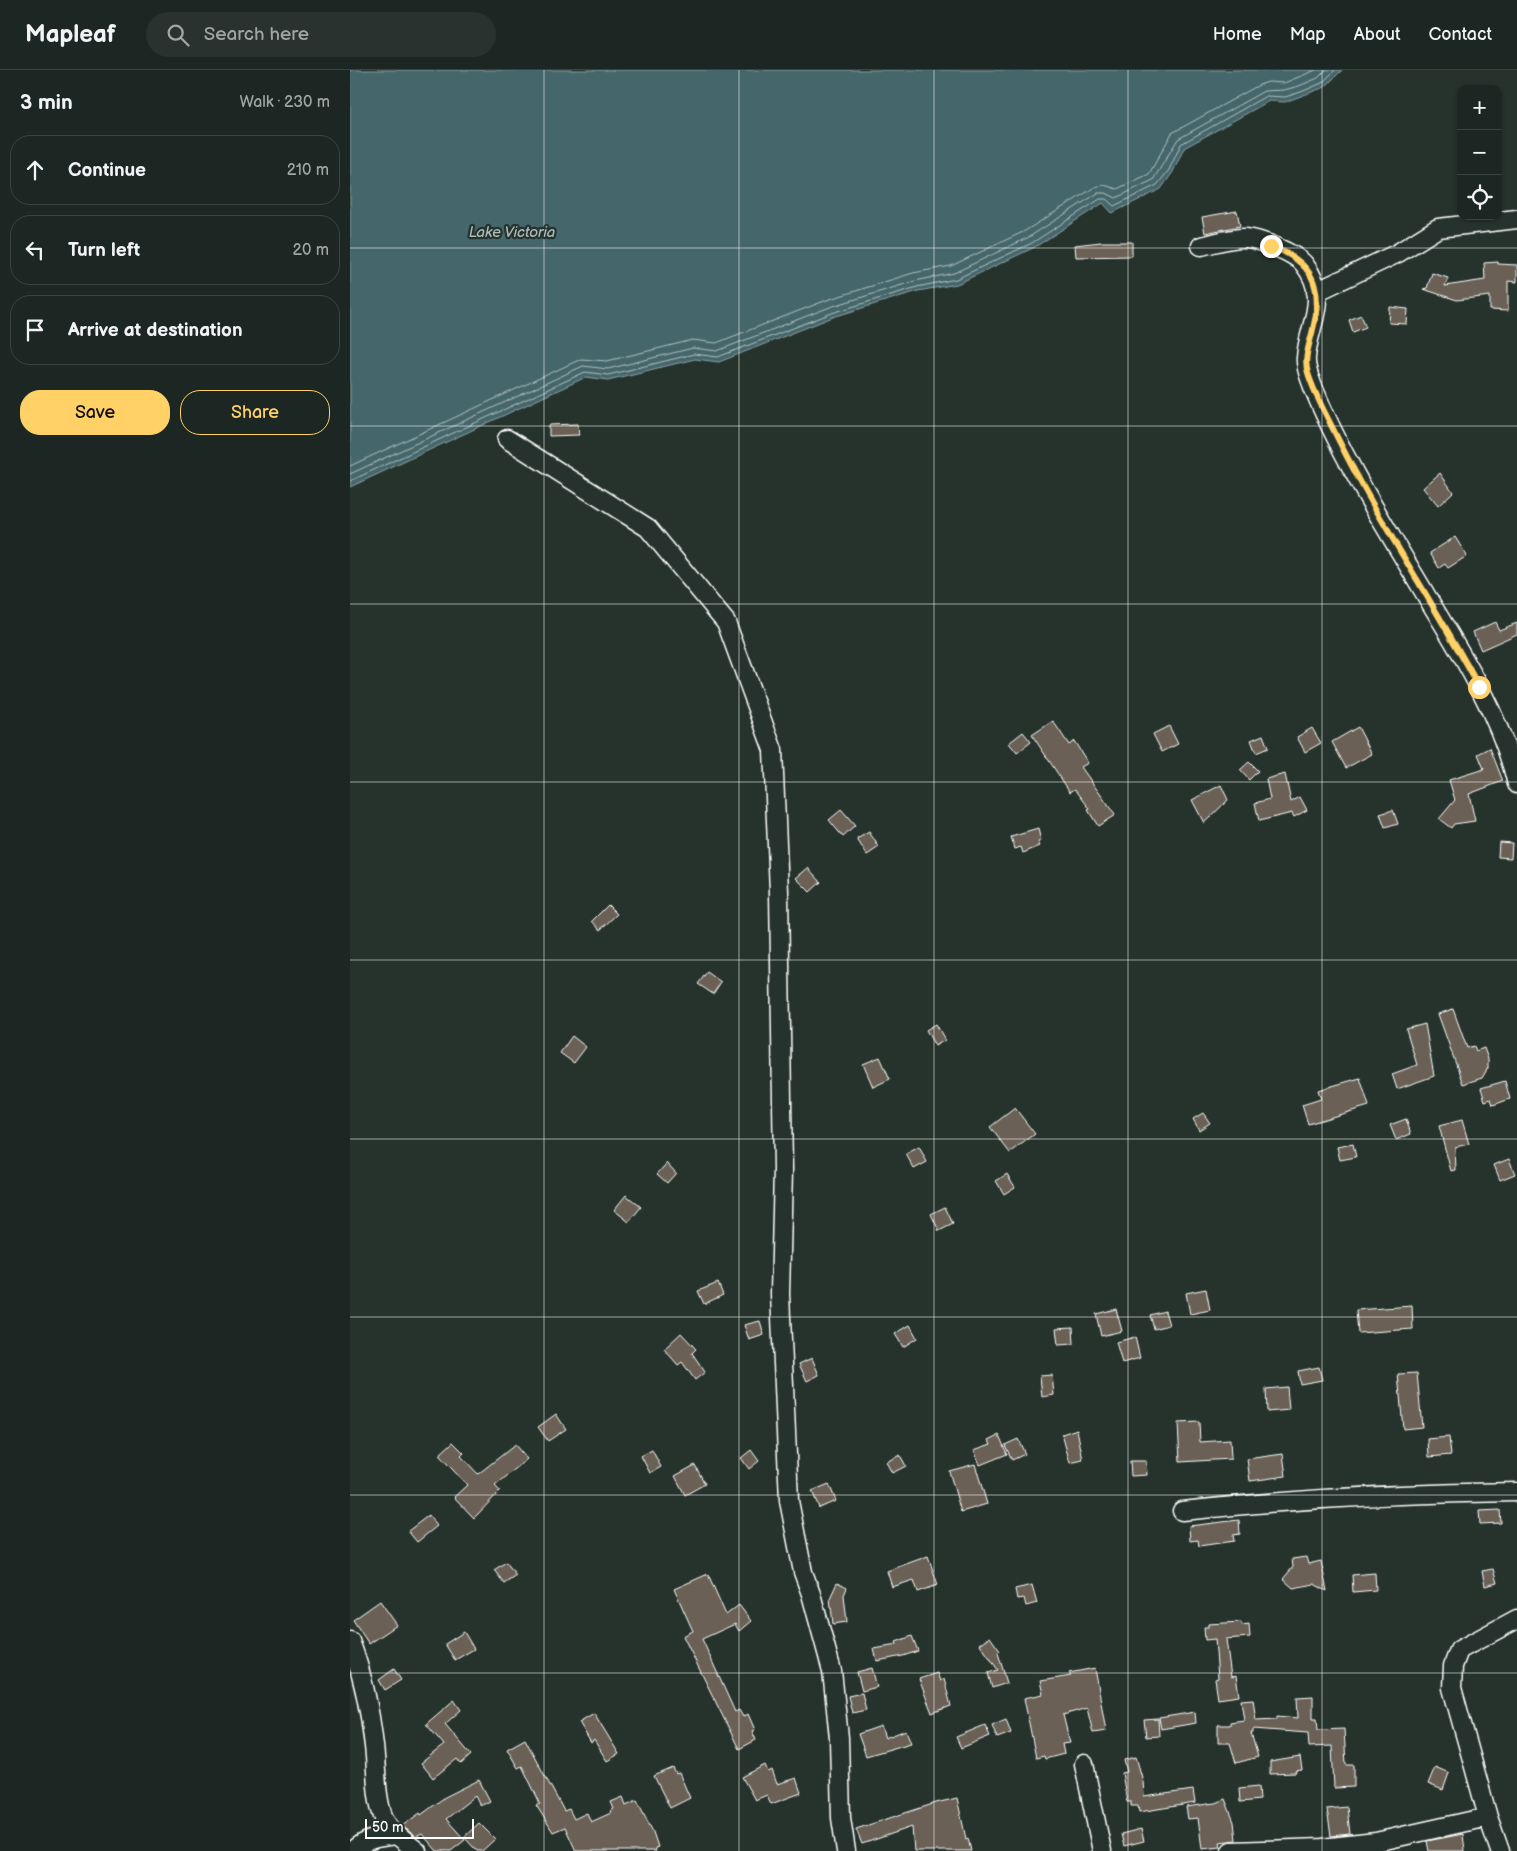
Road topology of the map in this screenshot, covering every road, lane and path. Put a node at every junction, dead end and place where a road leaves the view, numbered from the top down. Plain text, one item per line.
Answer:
1 (1517, 219) edge
2 (1201, 246) dead end
3 (1316, 292) junction
4 (507, 439) dead end
5 (1517, 784) edge
6 (1517, 1492) edge
7 (1182, 1511) dead end
8 (1517, 1619) edge
9 (350, 1641) edge
10 (1084, 1764) dead end
11 (1488, 1817) junction
12 (397, 1835) junction
13 (354, 1851) edge
14 (417, 1851) edge
15 (846, 1851) edge
16 (1102, 1851) edge
17 (1231, 1851) edge
18 (1500, 1851) edge

1 - 3 street
2 - 3 street
3 - 5 street
4 - 15 street
6 - 7 street
8 - 11 street
9 - 12 street
10 - 16 street
11 - 17 street
11 - 18 street
12 - 13 street
12 - 14 street

